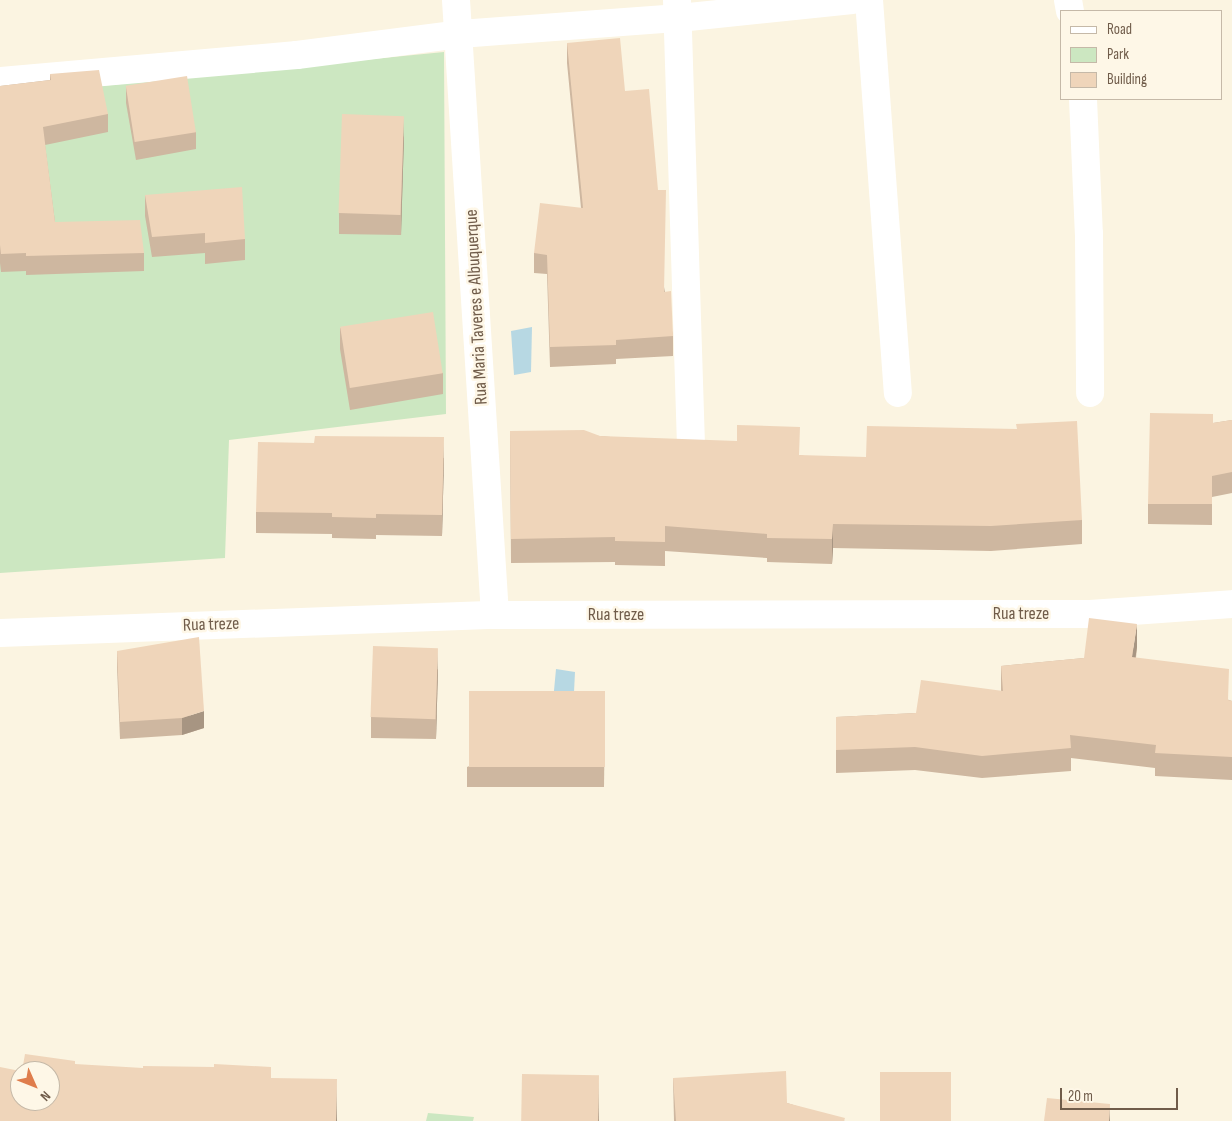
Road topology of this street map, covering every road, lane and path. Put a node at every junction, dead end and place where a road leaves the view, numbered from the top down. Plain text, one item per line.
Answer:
1 (456, 0) edge
2 (852, 0) edge
3 (869, 0) edge
4 (678, 9) edge
5 (460, 34) junction
6 (0, 81) edge
7 (1083, 100) edge
8 (898, 393) dead end
9 (1090, 393) dead end
10 (691, 442) edge
11 (1232, 604) edge
12 (495, 615) junction
13 (0, 633) edge

1 - 5 street, Rua Maria Taveres e Albuquerque
2 - 4 street
3 - 8 street
4 - 5 street
4 - 10 street
5 - 6 street
5 - 12 street, Rua Maria Taveres e Albuquerque
7 - 9 street
11 - 12 street, Rua treze
12 - 13 street, Rua treze

